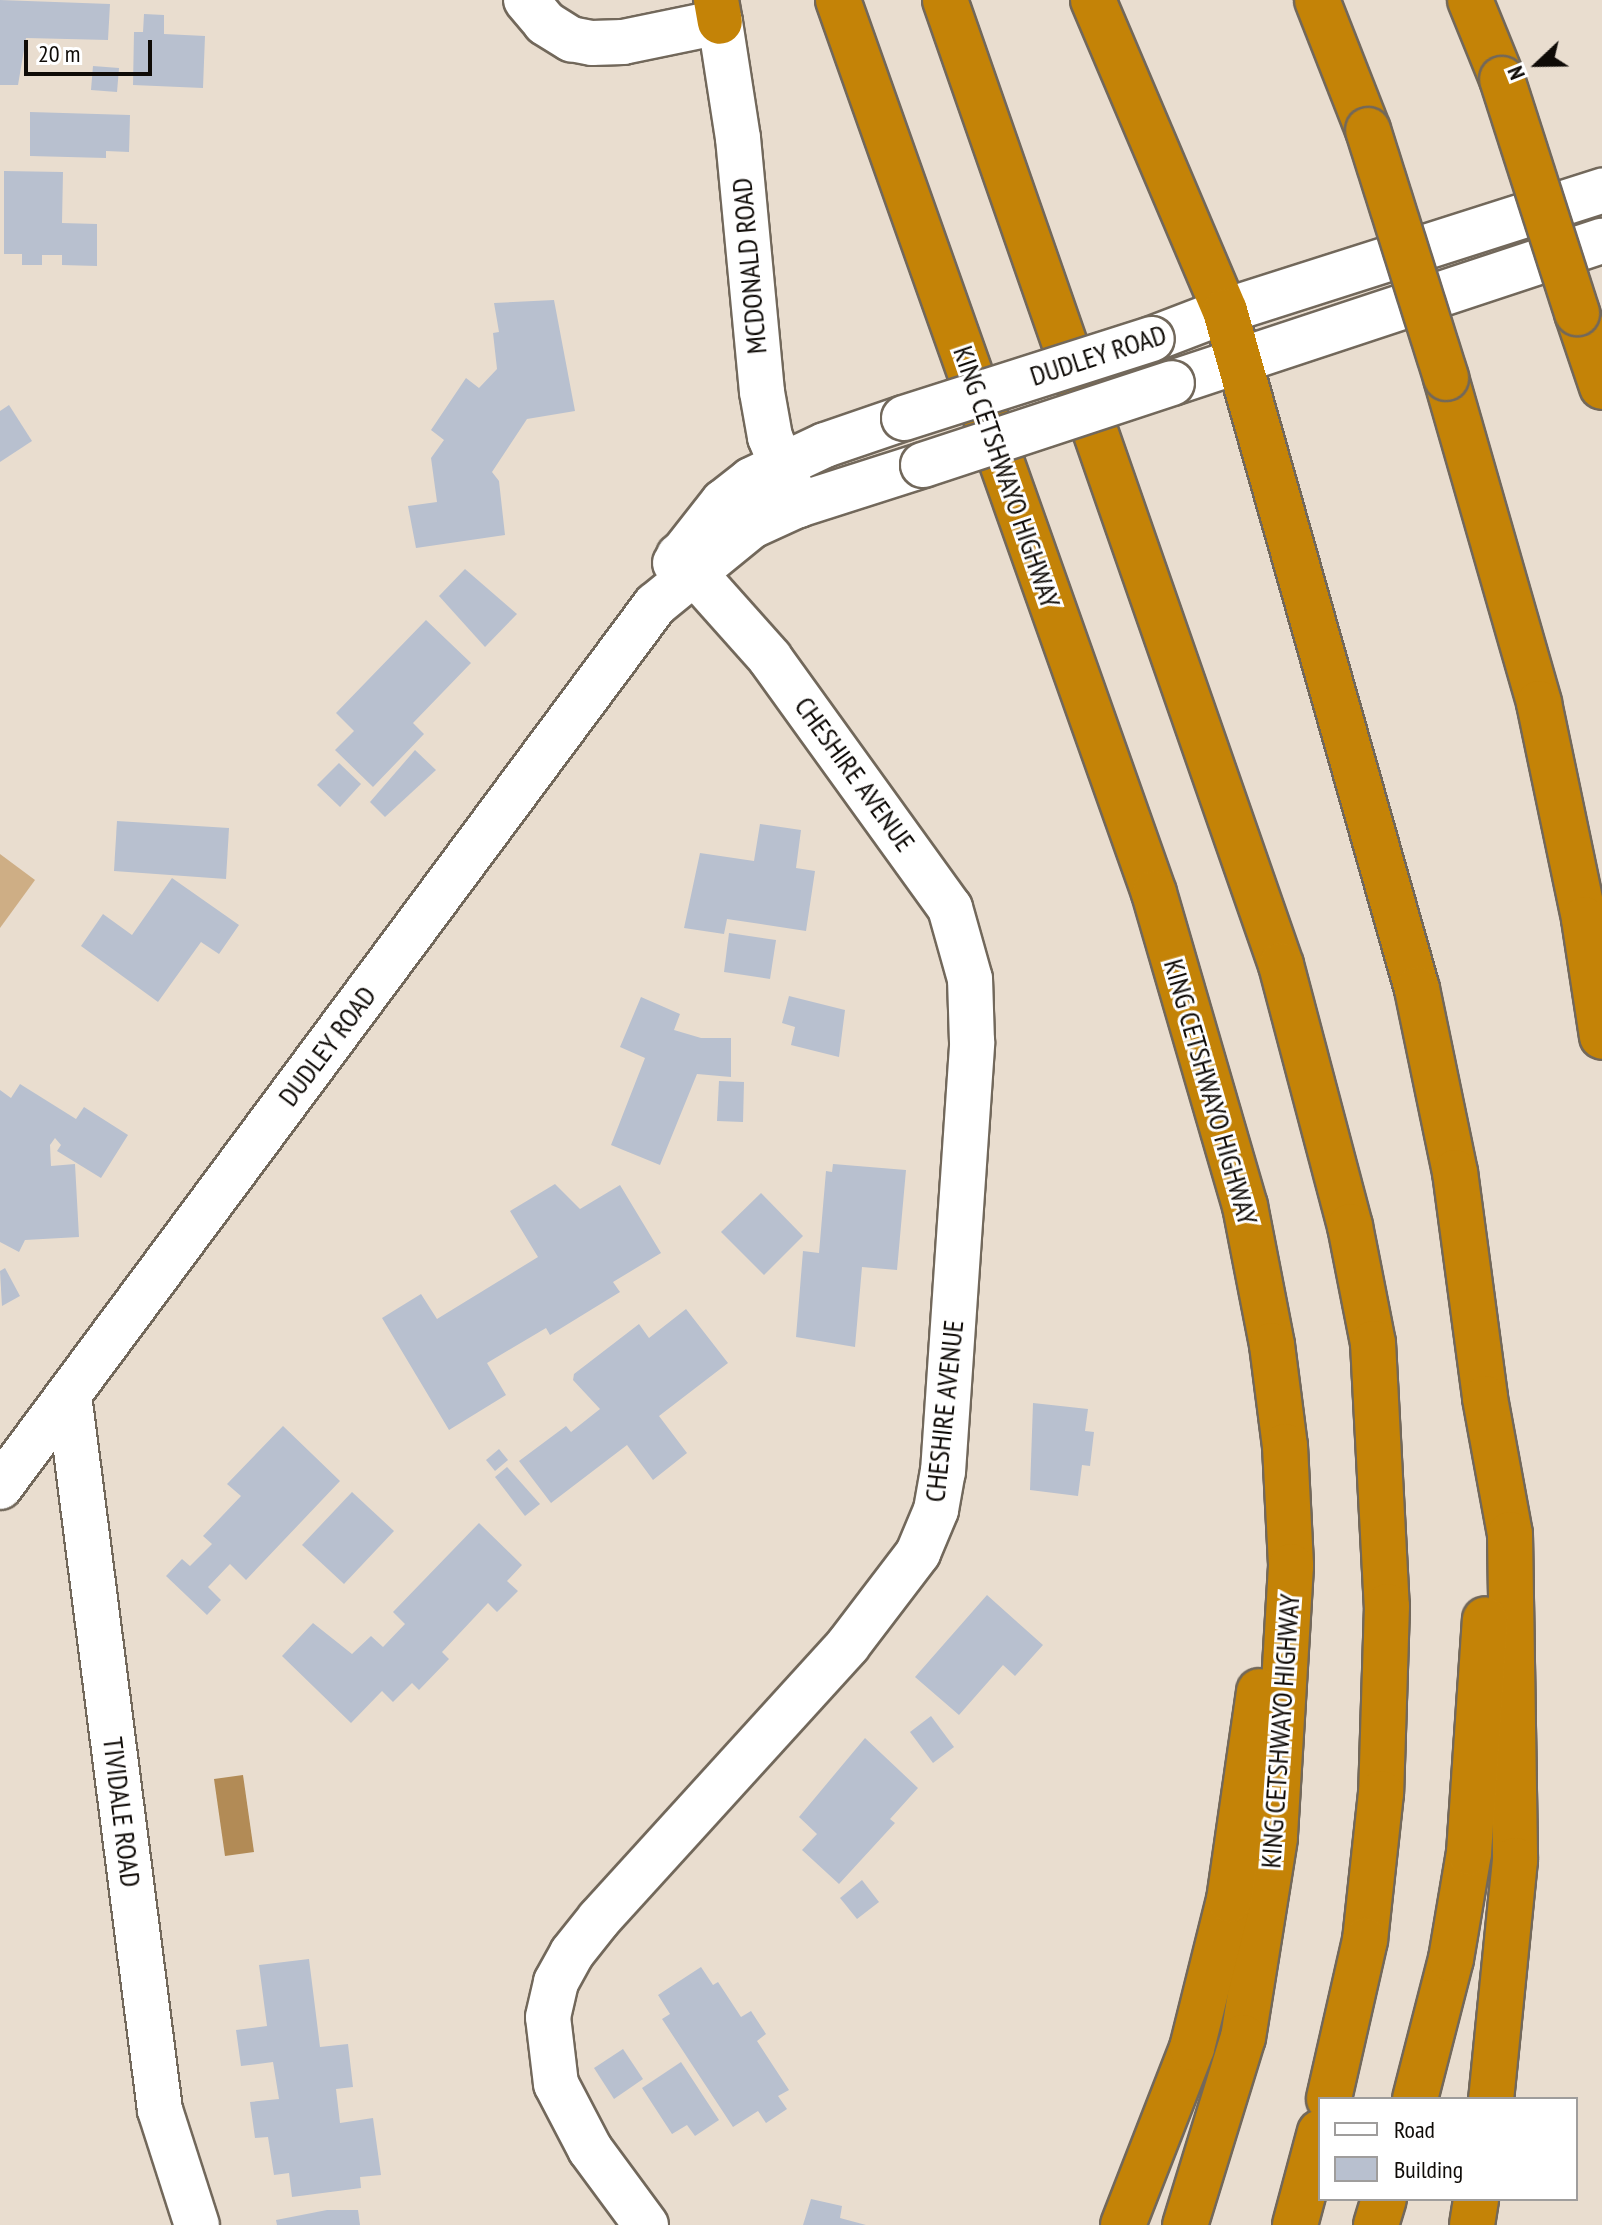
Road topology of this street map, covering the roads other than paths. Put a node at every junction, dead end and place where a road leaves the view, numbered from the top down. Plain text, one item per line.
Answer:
1 (526, 0) edge
2 (838, 0) edge
3 (945, 0) edge
4 (1093, 0) edge
5 (1317, 0) edge
6 (1470, 0) edge
7 (718, 11) edge
8 (1602, 191) edge
9 (1602, 241) edge
10 (1225, 311) junction
11 (1238, 361) junction
12 (1602, 387) edge
13 (780, 464) junction
14 (798, 505) junction
15 (686, 564) junction
16 (1602, 1037) edge
17 (1245, 1206) junction
18 (69, 1395) junction
19 (1485, 1398) junction
20 (0, 1487) edge
21 (1329, 2097) edge
22 (1416, 2097) edge
23 (1491, 2097) edge
24 (1318, 2139) edge
25 (1383, 2201) edge
26 (1476, 2201) edge
27 (197, 2225) edge
28 (646, 2225) edge
29 (1123, 2225) edge
30 (1185, 2225) edge
31 (1295, 2225) edge
32 (1376, 2225) edge
33 (1472, 2225) edge

1 - 7 street
2 - 17 highway, KING CETSHWAYO HIGHWAY
3 - 21 highway
4 - 10 highway
5 - 16 highway, bridge
6 - 12 highway, bridge
7 - 13 street, MCDONALD ROAD
8 - 10 street, DUDLEY ROAD
9 - 11 street, DUDLEY ROAD
10 - 11 highway
10 - 13 street, DUDLEY ROAD, bridge
11 - 14 street, DUDLEY ROAD, bridge
11 - 19 highway
13 - 14 street, MCDONALD ROAD
13 - 15 street, DUDLEY ROAD
14 - 15 street, DUDLEY ROAD
15 - 18 street, DUDLEY ROAD
15 - 28 street, CHESHIRE AVENUE
17 - 29 highway
17 - 30 highway, KING CETSHWAYO HIGHWAY
18 - 20 street, DUDLEY ROAD
18 - 27 street, TIVIDALE ROAD
19 - 22 highway
19 - 23 highway
24 - 31 highway
25 - 32 highway
26 - 33 highway

